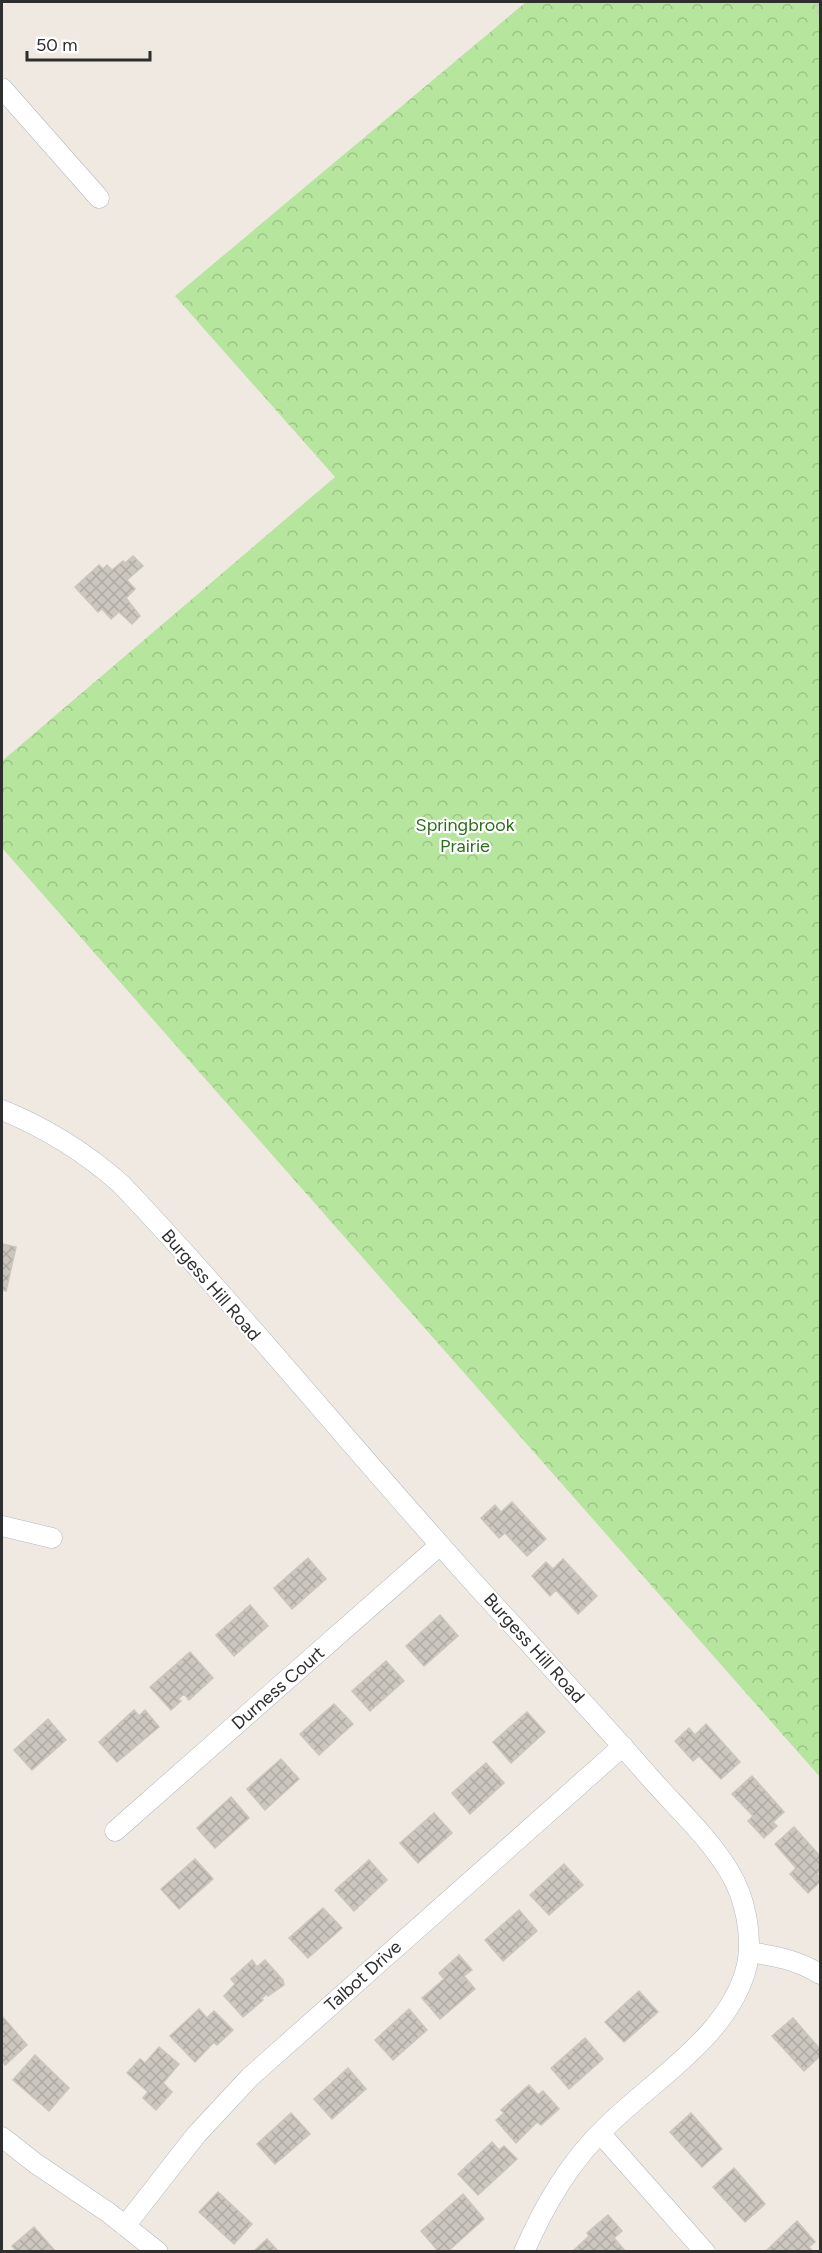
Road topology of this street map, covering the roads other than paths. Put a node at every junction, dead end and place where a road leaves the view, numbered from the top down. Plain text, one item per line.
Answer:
1 (2, 88) edge
2 (99, 198) dead end
3 (2, 1110) edge
4 (2, 1526) edge
5 (52, 1538) dead end
6 (440, 1545) junction
7 (623, 1746) junction
8 (115, 1831) dead end
9 (749, 1952) junction
10 (820, 1974) edge
11 (600, 2133) junction
12 (2, 2137) edge
13 (125, 2226) junction
14 (158, 2252) edge
15 (524, 2252) edge
16 (705, 2252) edge

1 - 2 street
3 - 6 street, Burgess Hill Road
4 - 5 street
6 - 7 street, Burgess Hill Road
6 - 8 street, Durness Court
7 - 9 street, Burgess Hill Road
7 - 13 street, Talbot Drive
9 - 10 street
9 - 11 street, Burgess Hill Road
11 - 15 street, Burgess Hill Road
11 - 16 street
12 - 13 street
13 - 14 street

